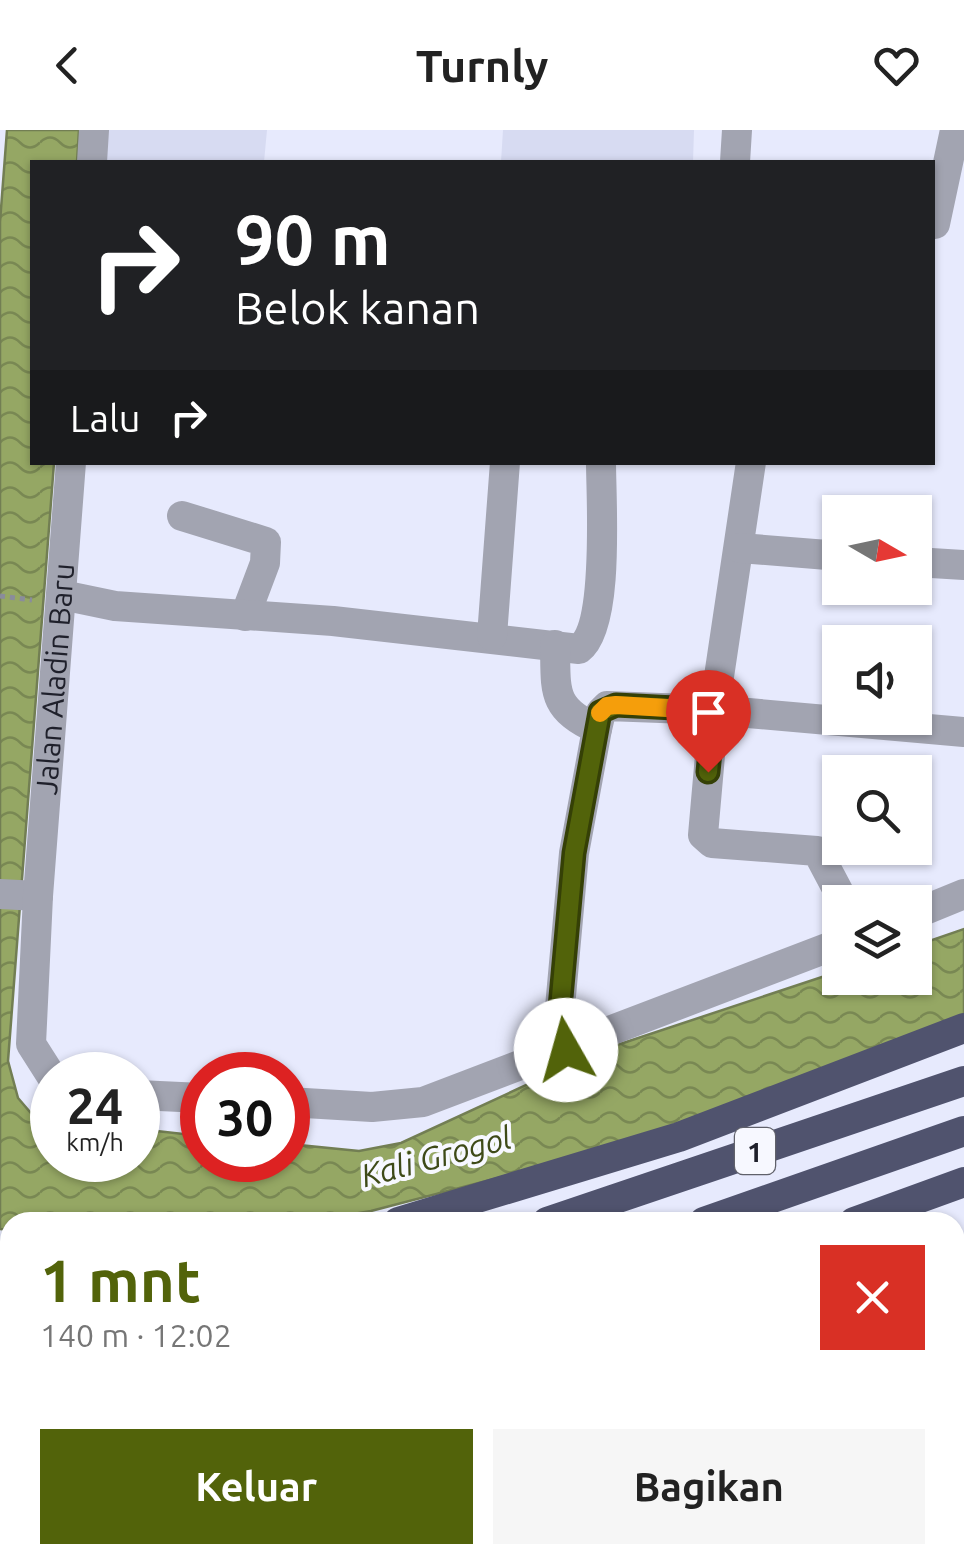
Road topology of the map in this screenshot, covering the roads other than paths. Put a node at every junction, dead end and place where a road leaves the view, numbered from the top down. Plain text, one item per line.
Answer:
1 (94, 130) edge
2 (738, 130) edge
3 (955, 130) edge
4 (92, 160) edge
5 (735, 160) edge
6 (944, 222) edge
7 (71, 465) edge
8 (505, 465) edge
9 (601, 465) edge
10 (751, 465) edge
11 (182, 516) dead end
12 (740, 548) junction
13 (822, 555) edge
14 (932, 563) edge
15 (964, 565) edge
16 (54, 598) junction
17 (245, 616) junction
18 (492, 636) junction
19 (555, 645) junction
20 (714, 710) junction
21 (596, 729) junction
22 (964, 732) edge
23 (835, 885) edge
24 (964, 894) edge
25 (22, 895) edge
26 (932, 907) edge
27 (822, 950) edge
28 (964, 1028) edge
29 (566, 1050) junction
30 (37, 1052) edge
31 (964, 1081) edge
32 (310, 1103) edge
33 (964, 1131) edge
34 (964, 1182) edge
35 (431, 1212) edge
36 (578, 1212) edge
37 (733, 1212) edge
38 (882, 1212) edge

1 - 4 street
2 - 5 street
3 - 6 street
7 - 16 street, Jalan Aladin Baru
8 - 18 street
9 - 19 street
10 - 12 street
11 - 17 street
12 - 13 street
12 - 20 street
14 - 15 street
16 - 17 street
16 - 25 street, Jalan Aladin Baru
17 - 18 street
18 - 19 street
19 - 21 street
20 - 21 street
20 - 22 street
20 - 23 street
21 - 29 street
24 - 26 street
25 - 30 street, Jalan Aladin Baru
27 - 29 street
28 - 35 highway
29 - 32 street
31 - 36 highway, 1
33 - 37 highway, 1
34 - 38 highway

